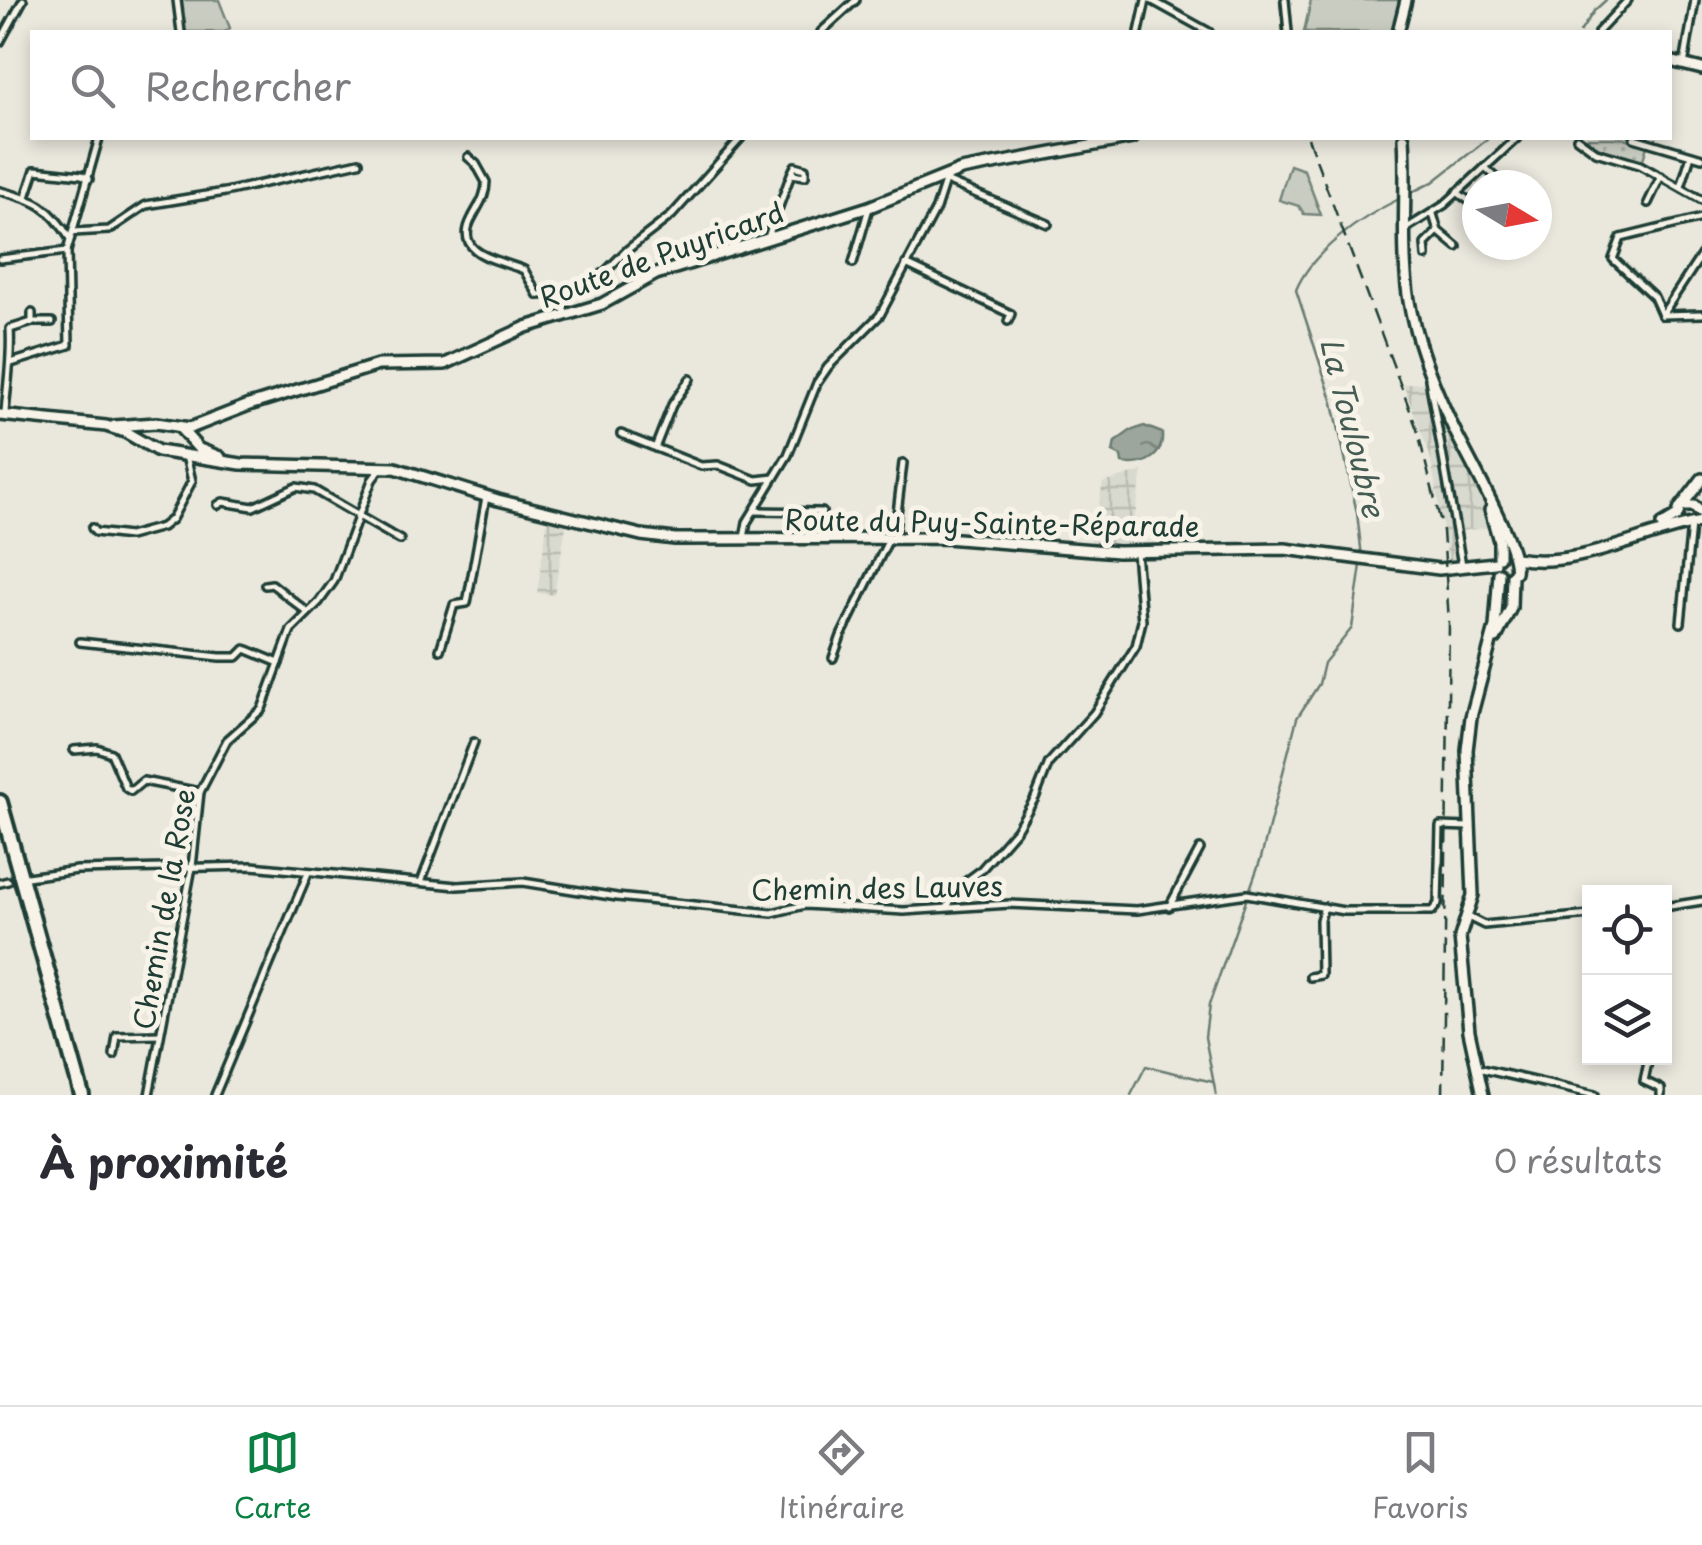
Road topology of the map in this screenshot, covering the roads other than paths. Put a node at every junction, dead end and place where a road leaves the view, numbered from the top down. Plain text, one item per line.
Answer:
1 (23, 0) edge
2 (177, 0) edge
3 (856, 0) edge
4 (1148, 0) edge
5 (1285, 0) edge
6 (1406, 0) edge
7 (1628, 0) edge
8 (1695, 0) edge
9 (181, 30) edge
10 (823, 30) edge
11 (1140, 30) edge
12 (1205, 30) edge
13 (1288, 30) edge
14 (1398, 30) edge
15 (1600, 30) edge
16 (0, 42) edge
17 (1672, 62) edge
18 (1684, 65) junction
19 (1702, 69) edge
20 (98, 140) edge
21 (739, 140) edge
22 (1122, 140) edge
23 (1404, 140) edge
24 (1516, 140) edge
25 (1580, 140) edge
26 (1641, 140) edge
27 (1691, 155) junction
28 (468, 157) dead end
29 (1702, 158) edge
30 (359, 162) dead end
31 (1485, 167) junction
32 (1488, 170) edge
33 (792, 174) dead end
34 (1661, 176) junction
35 (946, 178) junction
36 (88, 179) junction
37 (1681, 187) junction
38 (0, 190) edge
39 (1458, 192) junction
40 (1462, 195) edge
41 (26, 198) junction
42 (1702, 200) edge
43 (1648, 204) dead end
44 (869, 206) junction
45 (1432, 213) junction
46 (1702, 218) edge
47 (1048, 224) dead end
48 (1404, 229) junction
49 (1438, 230) junction
50 (71, 236) junction
51 (769, 236) junction
52 (1456, 247) dead end
53 (66, 251) junction
54 (1702, 254) edge
55 (1426, 256) dead end
56 (0, 259) edge
57 (853, 263) dead end
58 (906, 264) junction
59 (562, 299) junction
60 (32, 312) dead end
61 (1702, 314) edge
62 (565, 315) junction
63 (1662, 315) junction
64 (1008, 321) dead end
65 (32, 322) junction
66 (52, 322) dead end
67 (1426, 361) junction
68 (12, 363) junction
69 (690, 379) dead end
70 (1446, 412) junction
71 (3, 413) edge
72 (1435, 414) junction
73 (209, 421) junction
74 (133, 429) junction
75 (181, 429) junction
76 (621, 434) dead end
77 (193, 442) junction
78 (655, 448) junction
79 (184, 456) junction
80 (903, 463) dead end
81 (241, 464) junction
82 (364, 465) junction
83 (383, 467) junction
84 (774, 478) junction
85 (372, 480) junction
86 (1698, 483) edge
87 (1484, 488) junction
88 (486, 496) junction
89 (218, 505) dead end
90 (754, 511) junction
91 (822, 512) dead end
92 (358, 516) junction
93 (1691, 516) edge
94 (92, 528) dead end
95 (891, 539) junction
96 (400, 540) dead end
97 (744, 540) junction
98 (1136, 552) junction
99 (1514, 557) junction
100 (1558, 559) junction
101 (1497, 565) junction
102 (1463, 568) junction
103 (1450, 569) junction
104 (1514, 573) junction
105 (265, 584) dead end
106 (307, 612) junction
107 (1681, 623) dead end
108 (80, 642) dead end
109 (440, 650) dead end
110 (1489, 654) junction
111 (833, 658) dead end
112 (279, 663) junction
113 (474, 742) dead end
114 (74, 750) dead end
115 (200, 792) junction
116 (0, 802) edge
117 (0, 825) edge
118 (1470, 827) junction
119 (1200, 849) dead end
120 (192, 867) junction
121 (308, 873) junction
122 (27, 876) dead end
123 (421, 882) junction
124 (1702, 900) edge
125 (948, 906) junction
126 (1169, 906) junction
127 (1672, 906) edge
128 (1324, 907) junction
129 (1468, 916) junction
130 (1582, 916) edge
131 (1310, 977) dead end
132 (160, 1035) junction
133 (114, 1055) dead end
134 (1647, 1065) edge
135 (1478, 1068) junction
136 (1572, 1093) edge
137 (79, 1095) edge
138 (149, 1095) edge
139 (215, 1095) edge
140 (1483, 1095) edge
141 (1595, 1095) edge
142 (1662, 1095) edge

1 - 16 street
2 - 9 street
3 - 10 street
4 - 11 street
4 - 12 street
5 - 13 street
6 - 14 main road
7 - 15 street
8 - 18 street
17 - 18 main road
18 - 19 main road
20 - 36 street
21 - 59 street
22 - 35 main road, Route de Puyricard
23 - 48 main road
24 - 31 street
25 - 34 street
26 - 27 street
27 - 29 street
27 - 37 street
28 - 59 street
30 - 50 street
31 - 32 street
31 - 39 street
33 - 51 street
34 - 37 street
34 - 43 street
35 - 44 main road, Route de Puyricard
35 - 47 street
35 - 58 street
36 - 41 street
36 - 50 street
37 - 42 street
38 - 41 street
39 - 40 street
39 - 45 street
41 - 50 street
44 - 51 main road, Route de Puyricard
44 - 57 street
45 - 48 street
45 - 49 street
46 - 63 street
48 - 67 main road
49 - 52 street
49 - 55 street
50 - 53 street
51 - 62 main road, Route de Puyricard
53 - 56 street
53 - 68 street
54 - 63 street
58 - 64 street
58 - 84 street
59 - 62 street
60 - 65 street
61 - 63 street
62 - 73 main road, Route de Puyricard
65 - 66 street
65 - 68 street
67 - 70 main road
67 - 72 street
68 - 71 street
69 - 78 street
70 - 72 street
70 - 87 main road
71 - 74 main road, Route de Puyricard
72 - 102 street
73 - 75 main road, Route de Puyricard
73 - 77 main road
74 - 75 main road, Route de Puyricard
74 - 79 main road, Route de Puyricard
75 - 77 main road
76 - 78 street
77 - 79 main road
77 - 81 main road, Route du Puy-Sainte-Réparade
78 - 84 street
79 - 81 main road, Route du Puy-Sainte-Réparade
79 - 94 street
80 - 95 street
81 - 82 main road, Route du Puy-Sainte-Réparade
82 - 83 main road, Route du Puy-Sainte-Réparade
82 - 85 street
83 - 85 street, Chemin de la Rose
83 - 88 main road, Route du Puy-Sainte-Réparade
84 - 90 street
85 - 92 street, Chemin de la Rose
86 - 93 main road
87 - 99 main road
87 - 101 main road
88 - 97 main road, Route du Puy-Sainte-Réparade
88 - 109 street
89 - 92 street
90 - 91 street
90 - 97 street
92 - 96 street
92 - 106 street, Chemin de la Rose
93 - 100 main road
93 - 107 street
95 - 97 main road, Route du Puy-Sainte-Réparade
95 - 98 main road, Route du Puy-Sainte-Réparade
95 - 111 street
98 - 103 main road, Route du Puy-Sainte-Réparade
98 - 125 street
99 - 100 main road
99 - 101 main road
99 - 104 main road
100 - 104 main road
101 - 102 main road, Route du Puy-Sainte-Réparade
101 - 103 main road, Route du Puy-Sainte-Réparade
101 - 104 main road
101 - 110 main road
102 - 103 main road, Route du Puy-Sainte-Réparade
104 - 110 main road
105 - 106 street
106 - 112 street, Chemin de la Rose
108 - 112 street
110 - 118 main road
112 - 115 street, Chemin de la Rose
113 - 123 street
114 - 115 street
115 - 120 street, Chemin de la Rose
116 - 137 highway
117 - 137 highway
118 - 128 street, Chemin des Lauves
118 - 129 main road
119 - 126 street
120 - 121 street, Chemin des Lauves
120 - 122 street, Chemin des Lauves
120 - 132 street, Chemin de la Rose
121 - 123 street, Chemin des Lauves
121 - 139 street
123 - 125 street, Chemin des Lauves
124 - 127 street
125 - 126 street, Chemin des Lauves
126 - 128 street, Chemin des Lauves
128 - 131 street
129 - 130 street
129 - 135 main road
132 - 133 street
132 - 138 street, Chemin de la Rose
134 - 142 street
135 - 136 street
135 - 140 main road
136 - 141 street

